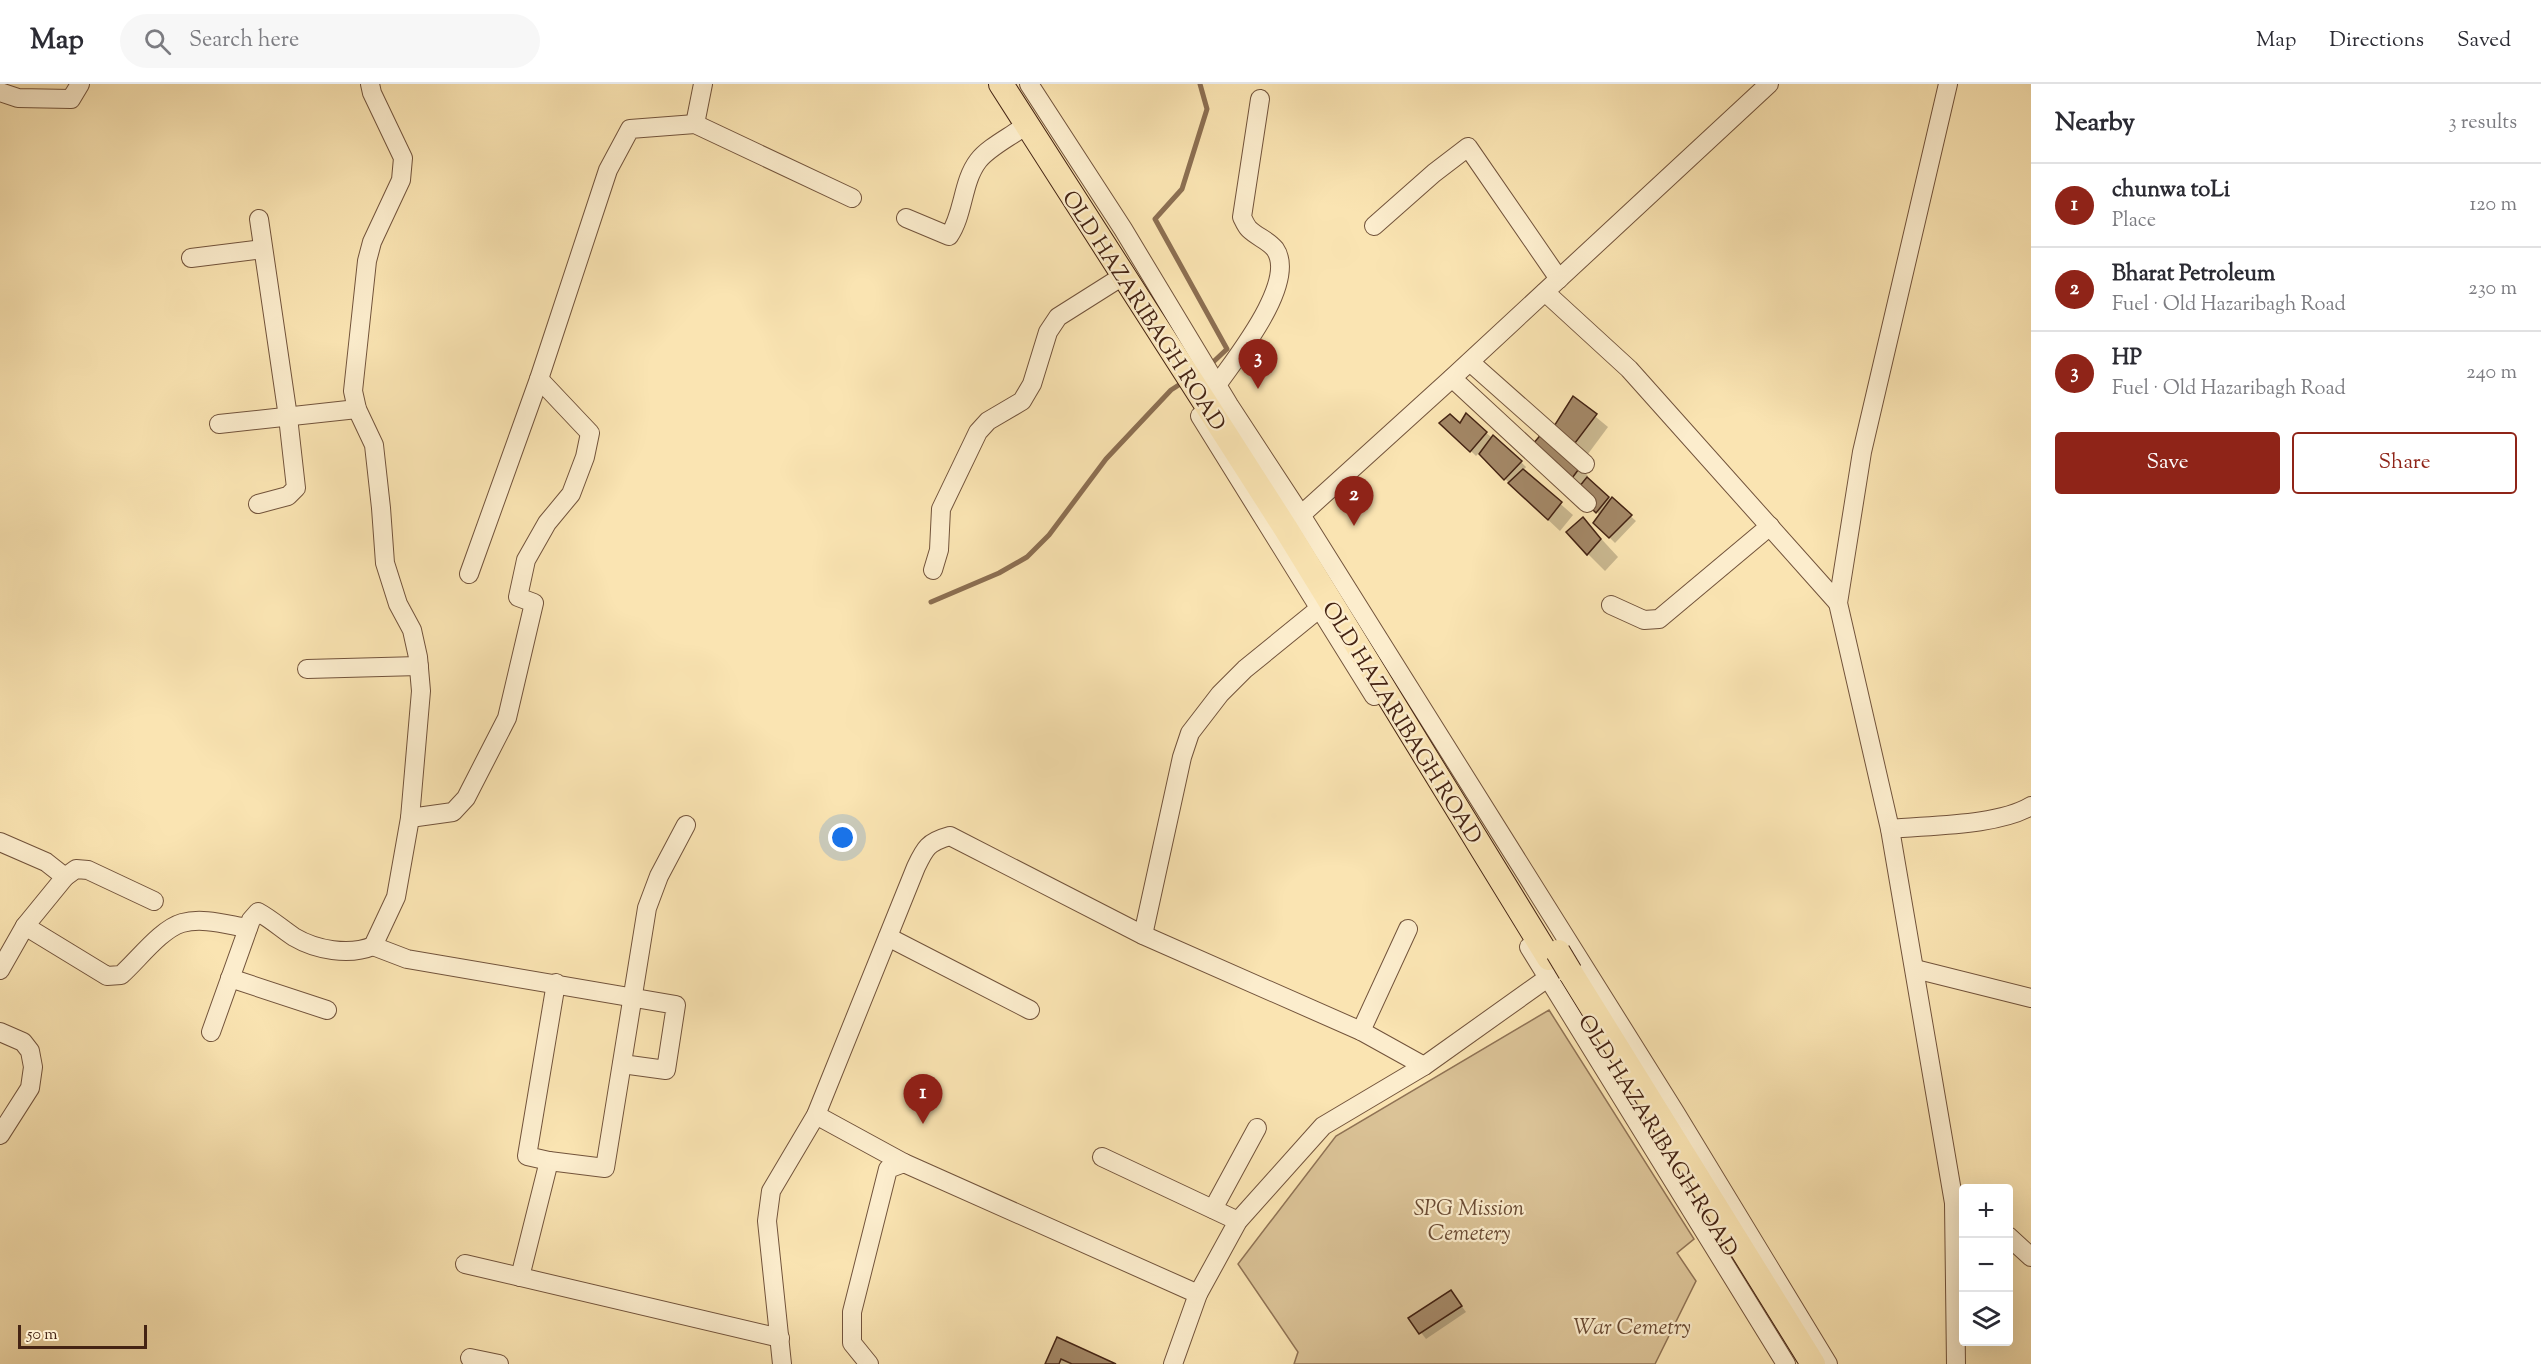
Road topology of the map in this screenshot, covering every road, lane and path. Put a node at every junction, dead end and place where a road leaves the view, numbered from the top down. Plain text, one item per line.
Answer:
1 (80, 84) edge
2 (370, 84) edge
3 (703, 84) edge
4 (990, 84) edge
5 (1001, 84) edge
6 (1018, 84) edge
7 (1029, 84) edge
8 (1768, 84) edge
9 (1948, 84) edge
10 (0, 92) edge
11 (1260, 99) dead end
12 (695, 124) junction
13 (1019, 130) junction
14 (852, 198) dead end
15 (906, 218) dead end
16 (259, 219) dead end
17 (1374, 226) dead end
18 (263, 249) junction
19 (191, 258) dead end
20 (1559, 279) junction
21 (1115, 281) junction
22 (1545, 292) junction
23 (1470, 362) junction
24 (1196, 376) junction
25 (1452, 378) junction
26 (539, 379) junction
27 (357, 409) junction
28 (288, 417) junction
29 (219, 424) dead end
30 (1585, 464) dead end
31 (1587, 503) dead end
32 (258, 504) dead end
33 (1301, 515) junction
34 (1770, 526) junction
35 (933, 570) dead end
36 (469, 574) dead end
37 (1838, 603) junction
38 (1611, 605) dead end
39 (1320, 608) junction
40 (419, 666) junction
41 (307, 669) dead end
42 (2031, 806) edge
43 (410, 818) junction
44 (686, 825) dead end
45 (1890, 829) junction
46 (0, 842) edge
47 (65, 877) junction
48 (154, 902) dead end
49 (25, 926) junction
50 (248, 928) junction
51 (1408, 929) dead end
52 (1143, 934) junction
53 (888, 937) junction
54 (373, 946) junction
55 (1560, 966) junction
56 (1915, 969) junction
57 (0, 970) edge
58 (230, 978) junction
59 (556, 983) junction
60 (633, 996) junction
61 (2031, 998) edge
62 (327, 1010) dead end
63 (1030, 1010) dead end
64 (1361, 1031) junction
65 (0, 1032) edge
66 (211, 1032) dead end
67 (622, 1065) junction
68 (1424, 1066) junction
69 (816, 1115) junction
70 (1257, 1128) dead end
71 (0, 1135) edge
72 (1102, 1157) dead end
73 (549, 1161) junction
74 (904, 1163) junction
75 (1959, 1205) edge
76 (1213, 1209) junction
77 (1238, 1221) junction
78 (2010, 1238) edge
79 (2031, 1257) edge
80 (465, 1264) dead end
81 (520, 1277) junction
82 (1198, 1294) junction
83 (780, 1338) junction
84 (470, 1358) dead end
85 (499, 1364) edge
86 (782, 1364) edge
87 (869, 1364) edge
88 (1173, 1364) edge
89 (1786, 1364) edge
90 (1800, 1364) edge
91 (1813, 1364) edge
92 (1828, 1364) edge
93 (1956, 1364) edge

1 - 10 street
2 - 27 street
3 - 12 street
4 - 13 street
5 - 24 main road, OLD HAZARIBAGH ROAD
6 - 24 main road, OLD HAZARIBAGH ROAD
7 - 24 street
8 - 20 street
9 - 37 street
11 - 24 street
12 - 14 street
12 - 26 street
13 - 15 street
13 - 21 street
16 - 18 street
17 - 20 street
18 - 19 street
18 - 28 street
20 - 22 street
21 - 24 street
21 - 35 street
22 - 23 street
22 - 34 street
23 - 25 street
23 - 30 street
24 - 33 street
24 - 39 street
24 - 55 main road, OLD HAZARIBAGH ROAD
25 - 31 street
25 - 33 street
26 - 36 street
26 - 43 street
27 - 28 street
27 - 40 street
28 - 29 street
28 - 32 street
33 - 55 street
34 - 37 street
34 - 38 street
37 - 45 street
39 - 52 street
39 - 55 street
40 - 41 street
40 - 43 street
42 - 45 street
43 - 54 street
44 - 60 street
45 - 56 street
46 - 47 street
47 - 48 street
47 - 49 street
49 - 50 street
49 - 57 street
50 - 54 street
50 - 58 street
51 - 64 street
52 - 53 street
52 - 64 street
53 - 63 street
53 - 69 street
54 - 59 street
55 - 68 street
55 - 89 street
55 - 90 main road, OLD HAZARIBAGH ROAD
55 - 91 main road, OLD HAZARIBAGH ROAD
55 - 92 street
56 - 61 street
56 - 75 street
58 - 62 street
58 - 66 street
59 - 60 street
59 - 73 street
60 - 67 street
60 - 67 street
64 - 68 street
65 - 71 street
67 - 73 street
68 - 77 street
69 - 74 street
69 - 83 street
70 - 76 street
72 - 76 street
73 - 81 street
74 - 82 street
74 - 87 street
75 - 93 street
76 - 77 street
77 - 82 street
78 - 79 street
80 - 81 street
81 - 83 street
82 - 88 street
83 - 86 street
84 - 85 street

